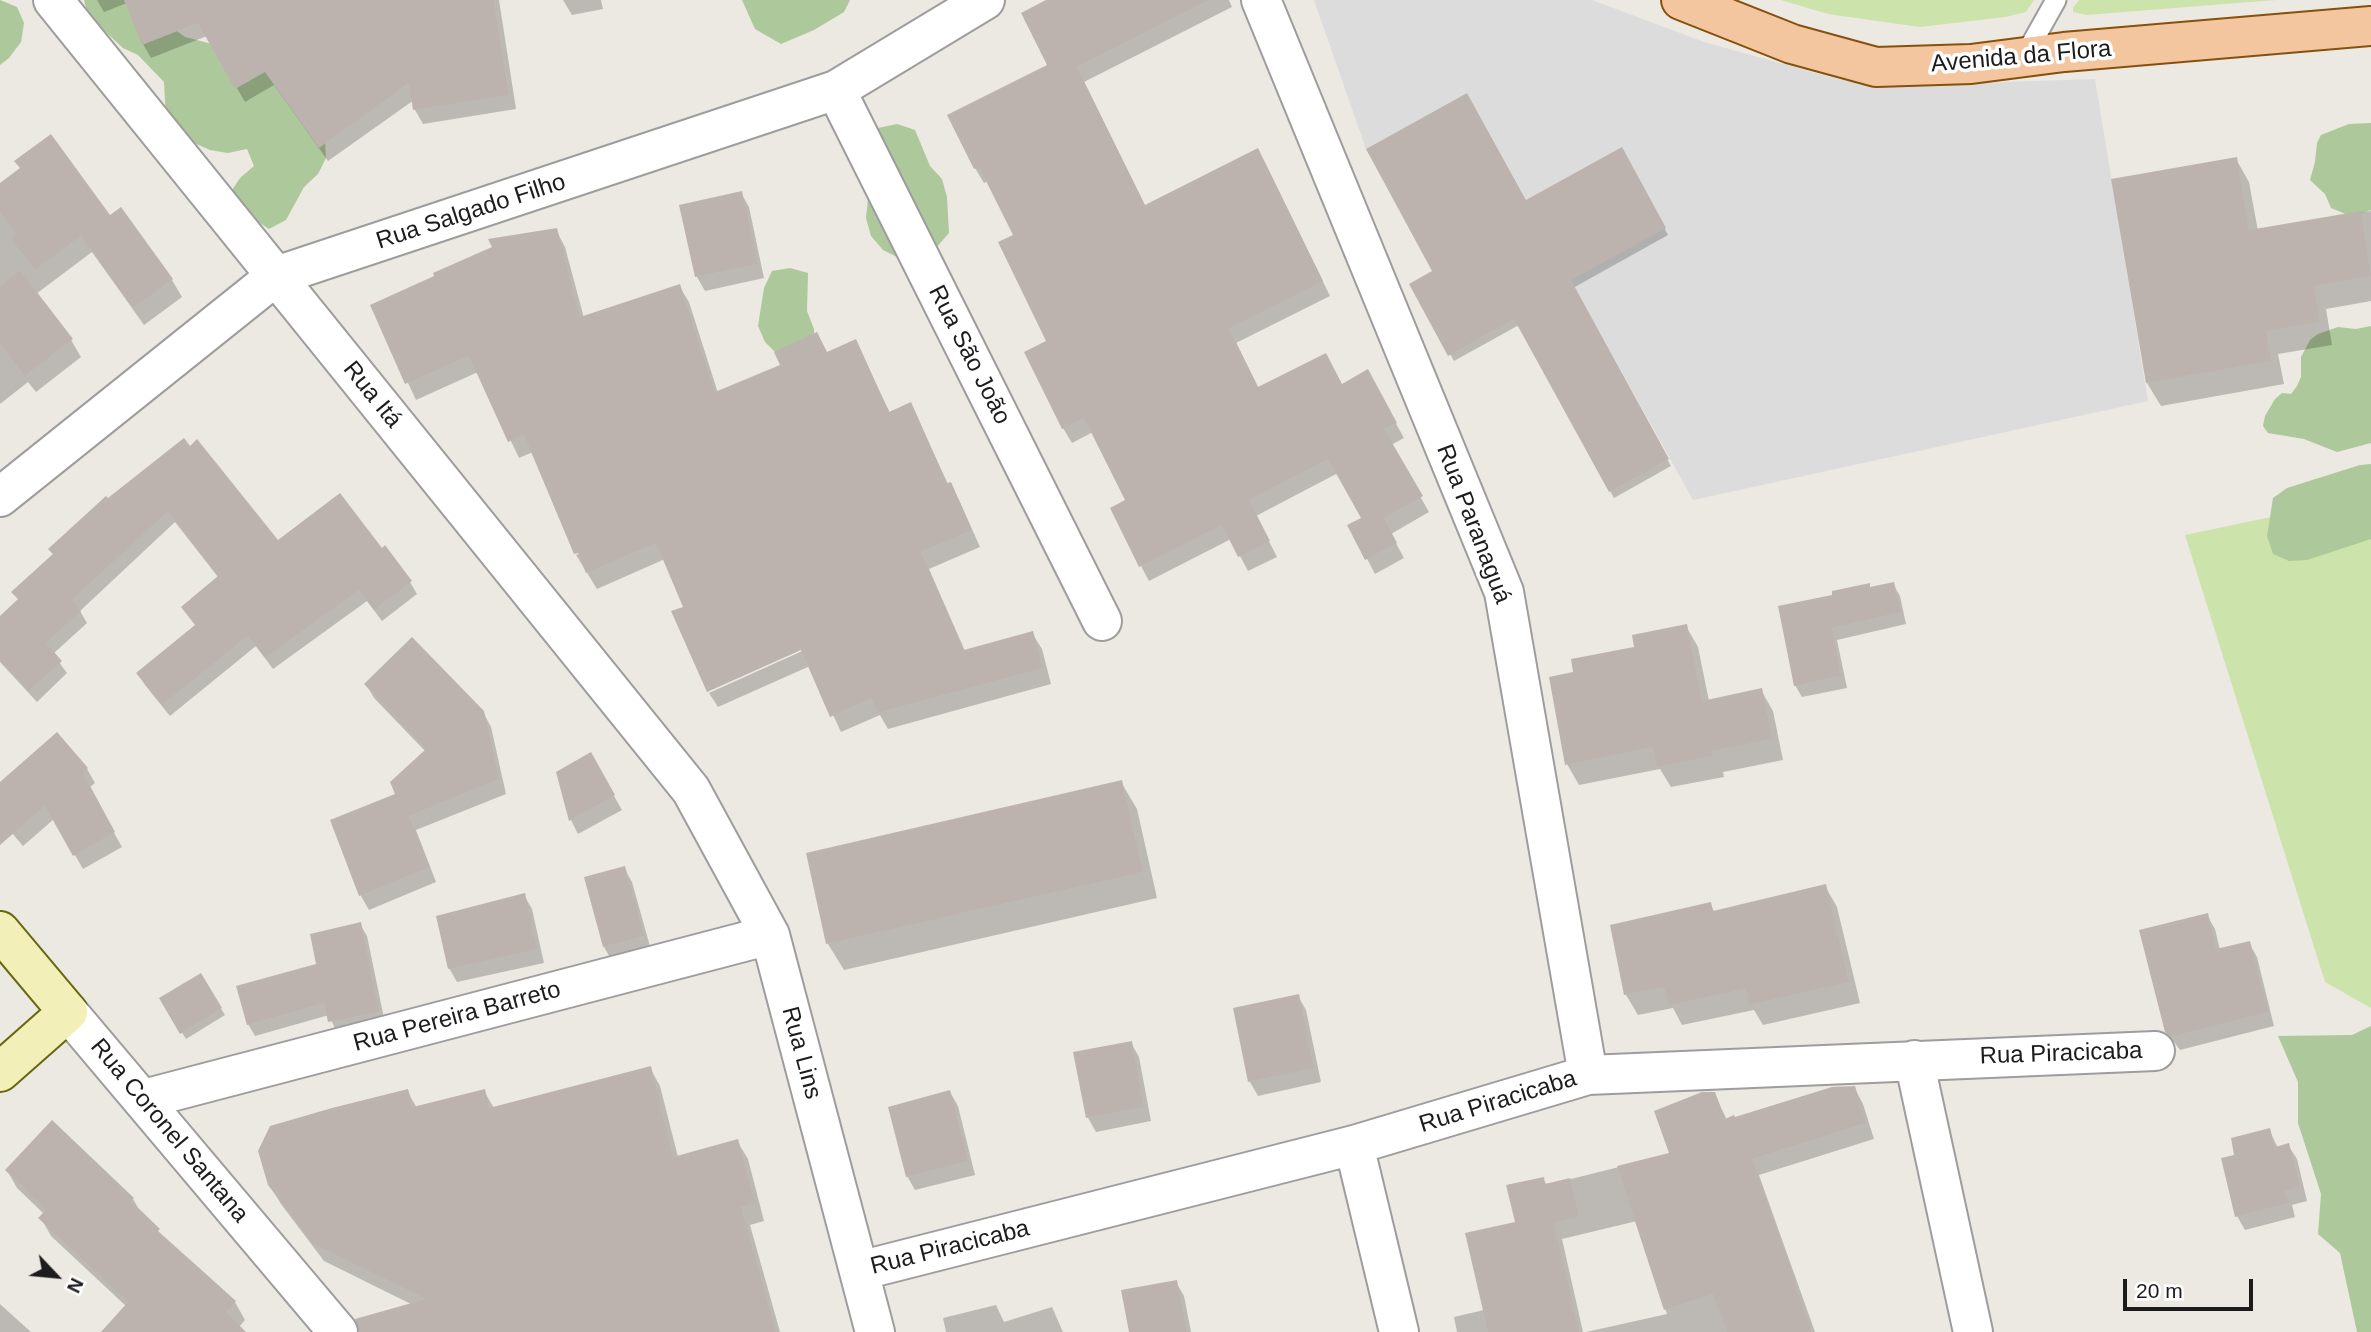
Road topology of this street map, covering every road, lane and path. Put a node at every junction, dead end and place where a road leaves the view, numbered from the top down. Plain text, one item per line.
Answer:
1 (53, 0) edge
2 (985, 0) edge
3 (1261, 0) edge
4 (1681, 0) edge
5 (2056, 0) edge
6 (2371, 26) edge
7 (2024, 57) junction
8 (836, 90) junction
9 (276, 276) junction
10 (0, 497) edge
11 (1102, 621) dead end
12 (691, 790) joint
13 (0, 931) edge
14 (770, 934) junction
15 (68, 1012) junction
16 (2155, 1051) dead end
17 (1914, 1060) junction
18 (0, 1072) edge
19 (1588, 1075) junction
20 (144, 1100) junction
21 (1354, 1145) junction
22 (859, 1271) junction
23 (338, 1332) edge
24 (875, 1332) edge
25 (1399, 1332) edge
26 (1973, 1332) edge

1 - 9 street, Rua Itá
2 - 8 street, Rua Salgado Filho
3 - 19 street, Rua Paranaguá
4 - 7 main road, Avenida da Flora
5 - 7 lane
6 - 7 main road, Avenida da Flora
8 - 9 street, Rua Salgado Filho
8 - 11 street, Rua São João
9 - 10 street, Rua Salgado Filho
9 - 12 street, Rua Itá
12 - 14 street, Rua Lins
13 - 15 main road, Rua Coronel Santana
14 - 20 street, Rua Pereira Barreto
14 - 22 street, Rua Lins
15 - 18 main road
15 - 20 street, Rua Coronel Santana
16 - 17 street, Rua Piracicaba
17 - 19 street, Rua Piracicaba
17 - 26 street
19 - 21 street, Rua Piracicaba
20 - 23 street, Rua Coronel Santana
21 - 22 street, Rua Piracicaba
21 - 25 street
22 - 24 street, Rua Lins

